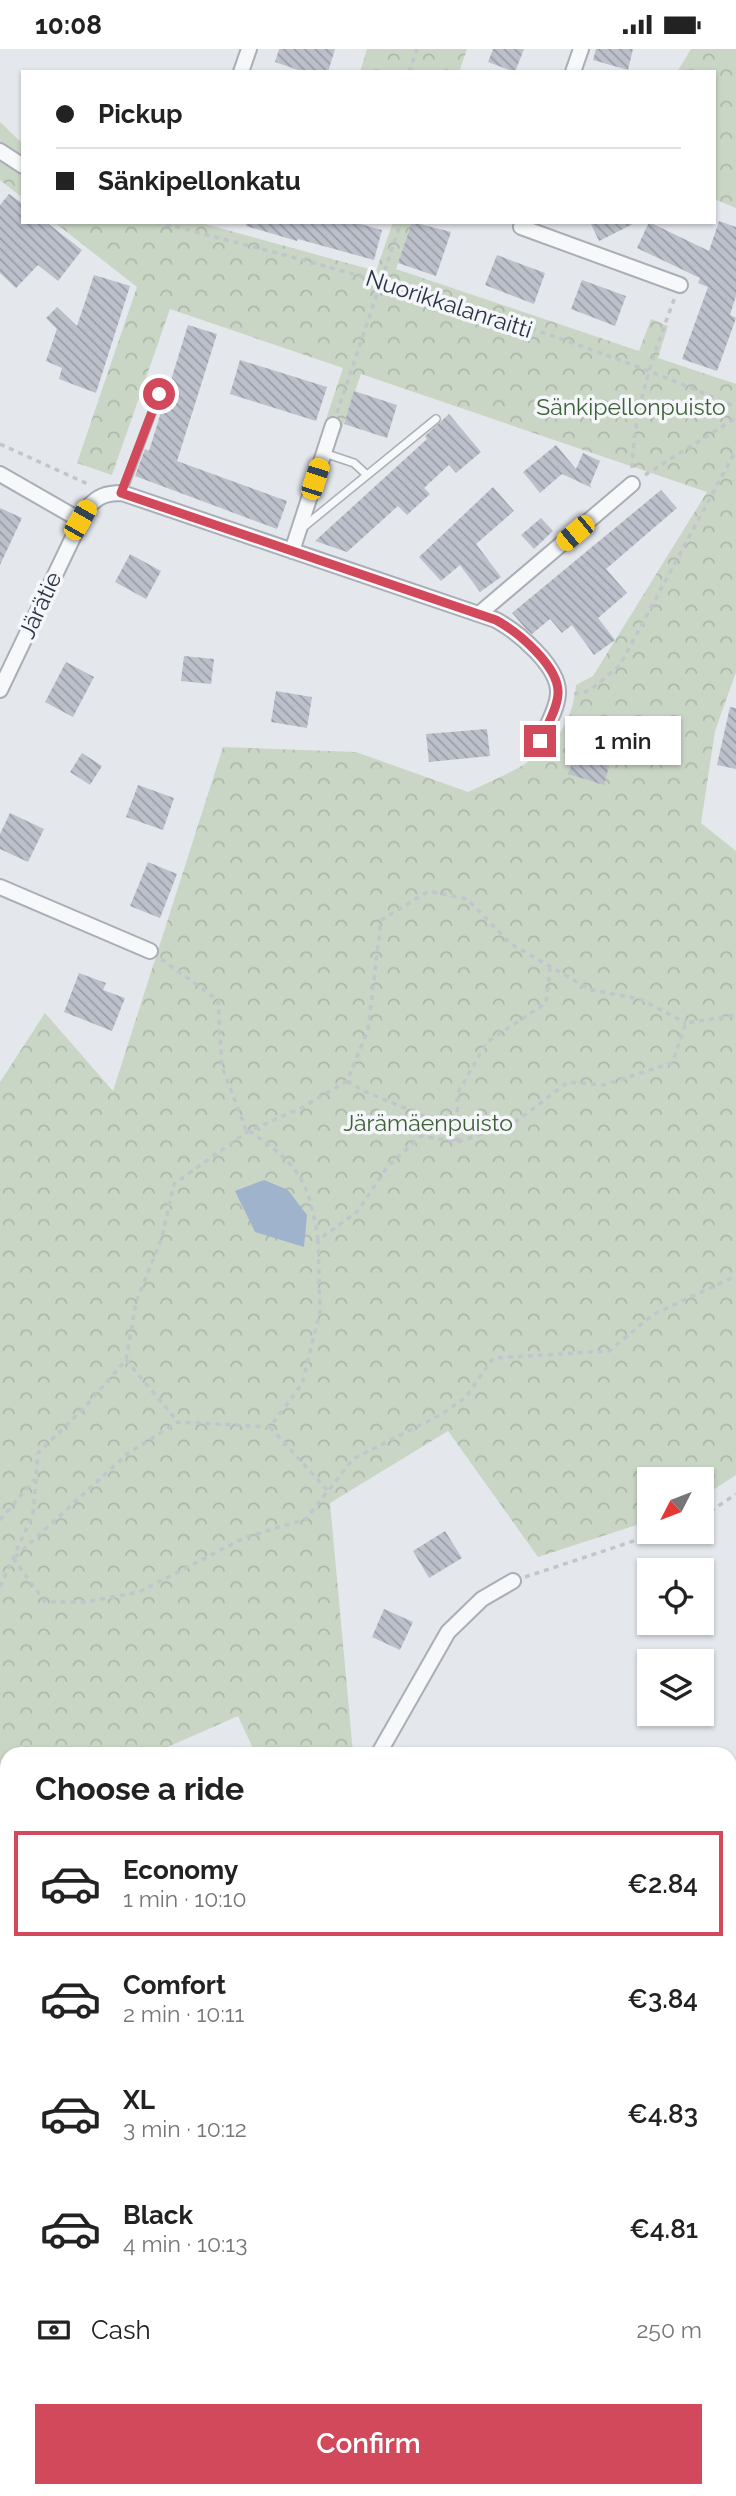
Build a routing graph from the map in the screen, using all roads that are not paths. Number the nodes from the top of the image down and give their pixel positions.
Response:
1 (249, 49) edge
2 (580, 49) edge
3 (242, 70) edge
4 (574, 70) edge
5 (0, 151) edge
6 (21, 165) edge
7 (518, 224) edge
8 (680, 285) road end
9 (159, 394) dead end
10 (436, 419) dead end
11 (333, 425) road end
12 (324, 453) junction
13 (0, 474) edge
14 (367, 475) junction
15 (632, 484) road end
16 (115, 493) junction
17 (80, 520) junction
18 (298, 531) junction
19 (292, 551) junction
20 (479, 614) junction
21 (0, 690) edge
22 (540, 741) dead end
23 (0, 887) edge
24 (150, 951) road end
25 (513, 1581) road end
26 (382, 1747) edge

1 - 3 street
2 - 4 street
5 - 6 street
7 - 8 street
9 - 16 lane
10 - 14 lane
11 - 12 street
12 - 14 lane
12 - 18 street
13 - 17 street
14 - 18 lane
15 - 20 street
16 - 17 street, Järätie
16 - 19 street
17 - 21 street, Järätie
18 - 19 street
19 - 20 street
20 - 22 street
23 - 24 street
25 - 26 street

